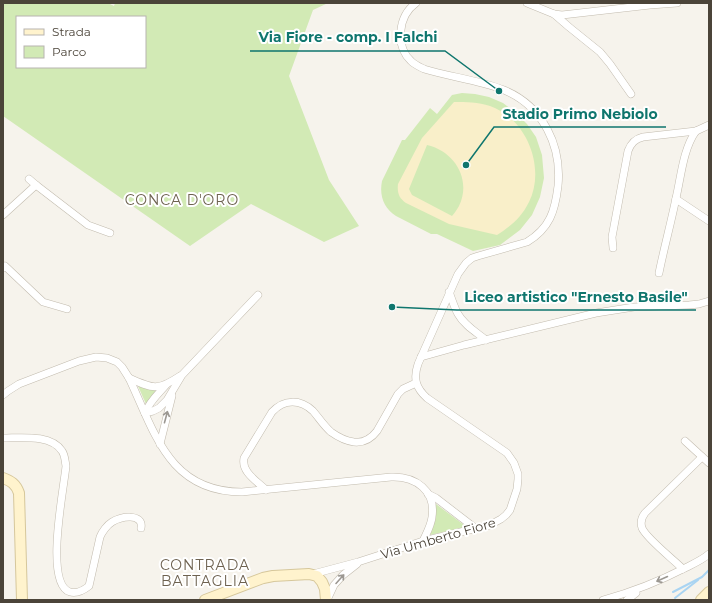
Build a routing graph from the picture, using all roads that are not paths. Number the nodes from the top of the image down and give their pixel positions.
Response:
1 (416, 3) edge
2 (527, 3) edge
3 (677, 3) edge
4 (554, 14) junction
5 (631, 94) dead end
6 (709, 125) edge
7 (696, 130) junction
8 (29, 179) dead end
9 (36, 185) junction
10 (676, 199) junction
11 (3, 215) edge
12 (709, 221) edge
13 (110, 233) dead end
14 (613, 248) dead end
15 (4, 266) edge
16 (658, 273) dead end
17 (450, 292) junction
18 (258, 295) dead end
19 (709, 301) edge
20 (67, 308) dead end
21 (486, 340) junction
22 (421, 357) junction
23 (182, 375) junction
24 (129, 378) junction
25 (416, 383) junction
26 (166, 385) junction
27 (174, 390) junction
28 (3, 395) edge
29 (145, 413) junction
30 (3, 438) edge
31 (685, 441) dead end
32 (160, 444) junction
33 (702, 457) junction
34 (709, 464) edge
35 (3, 478) edge
36 (266, 490) junction
37 (428, 494) junction
38 (141, 528) dead end
39 (475, 528) junction
40 (423, 541) junction
41 (709, 554) edge
42 (358, 562) junction
43 (683, 569) junction
44 (313, 574) junction
45 (642, 588) junction
46 (709, 592) edge
47 (22, 600) edge
48 (206, 600) edge
49 (326, 600) edge
50 (603, 600) edge
51 (627, 600) edge
52 (701, 600) edge

1 - 17 street
2 - 4 street
3 - 4 street
4 - 5 street
6 - 7 street
7 - 10 street
7 - 14 street
8 - 9 street
9 - 11 street
9 - 13 street
10 - 12 street
10 - 16 street
15 - 20 street
17 - 21 street
17 - 22 street
18 - 23 street
19 - 21 street
21 - 22 street
22 - 25 street
23 - 26 street
23 - 27 street
24 - 26 street
24 - 28 street
24 - 29 street
25 - 36 street
25 - 39 street, Via Umberto Fiore
26 - 29 street
27 - 29 street
32 -> 27 street
29 - 32 street
30 - 38 street
31 - 33 street
32 - 36 street
33 - 34 street
33 - 43 street
35 - 47 street
36 - 37 street
37 - 39 street
37 - 40 street
39 - 40 street, Via Umberto Fiore
40 - 42 street, Via Umberto Fiore
41 - 43 street
42 - 44 street, Via Umberto Fiore
49 -> 42 street, Via Umberto Fiore
43 -> 45 street
44 - 48 street
44 - 49 street
45 - 50 street
45 - 51 street
46 - 52 street

